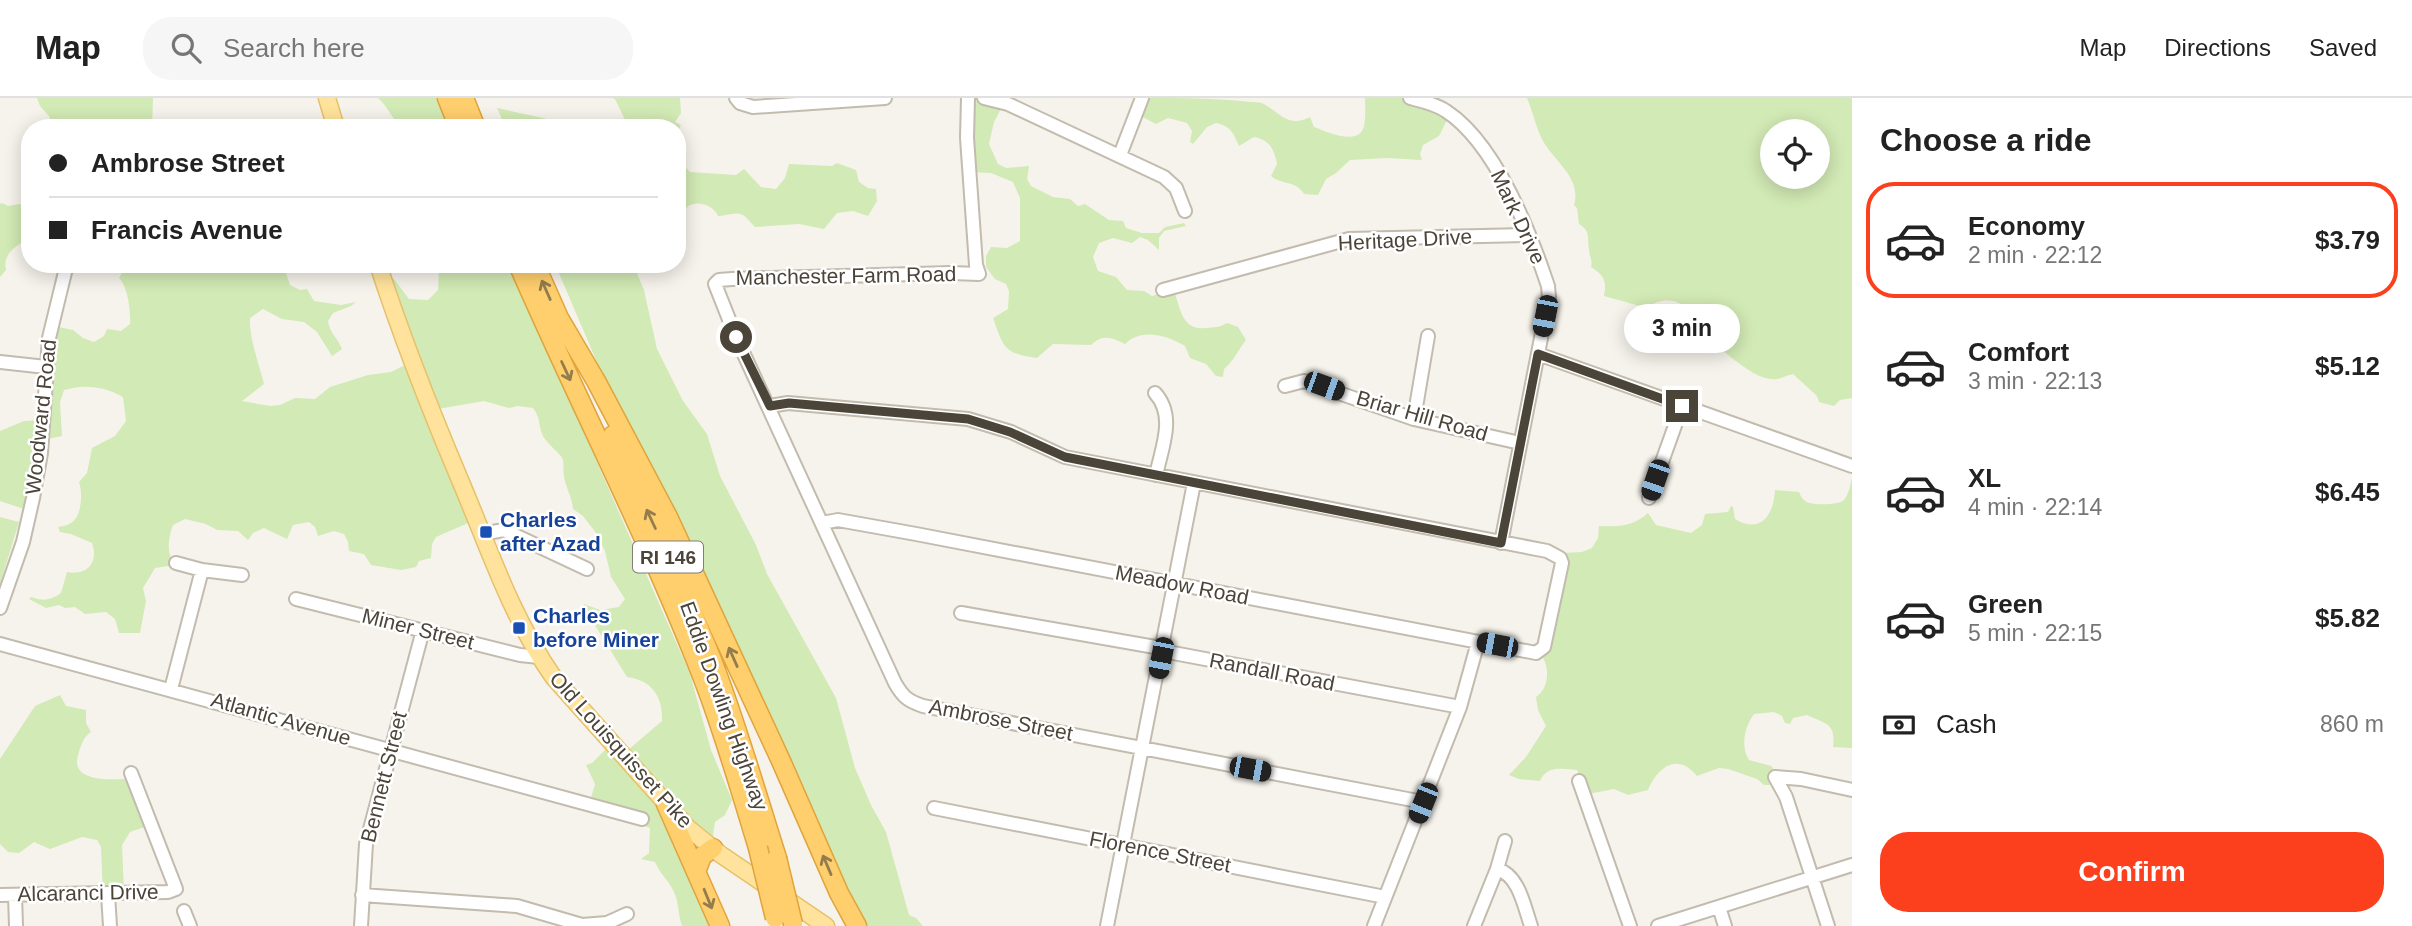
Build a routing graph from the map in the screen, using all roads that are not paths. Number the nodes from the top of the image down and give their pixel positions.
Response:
1 (327, 98) edge
2 (447, 98) edge
3 (464, 98) edge
4 (885, 98) edge
5 (968, 98) edge
6 (985, 98) edge
7 (1142, 98) edge
8 (1410, 98) edge
9 (738, 100) edge
10 (333, 119) edge
11 (455, 119) edge
12 (473, 119) edge
13 (1120, 155) junction
14 (1185, 211) dead end
15 (1527, 236) junction
16 (65, 273) edge
17 (381, 273) edge
18 (522, 273) edge
19 (539, 273) edge
20 (715, 284) joint
21 (1163, 290) dead end
22 (559, 318) junction
23 (1428, 336) dead end
24 (1538, 354) junction
25 (0, 362) edge
26 (46, 367) junction
27 (1285, 386) dead end
28 (1155, 393) dead end
29 (770, 406) junction
30 (1682, 406) junction
31 (1414, 419) junction
32 (1520, 443) junction
33 (1852, 467) edge
34 (1157, 475) junction
35 (1194, 483) junction
36 (1649, 498) dead end
37 (822, 523) junction
38 (481, 534) junction
39 (1501, 543) junction
40 (176, 563) dead end
41 (587, 569) dead end
42 (202, 570) junction
43 (242, 575) dead end
44 (1174, 584) junction
45 (296, 599) dead end
46 (0, 608) edge
47 (961, 613) dead end
48 (423, 630) junction
49 (1478, 642) junction
50 (0, 644) edge
51 (1162, 650) junction
52 (540, 657) junction
53 (171, 689) junction
54 (1460, 707) junction
55 (390, 748) junction
56 (1143, 748) junction
57 (131, 774) dead end
58 (1579, 780) dead end
59 (1852, 790) edge
60 (1423, 803) junction
61 (666, 804) junction
62 (934, 808) dead end
63 (642, 819) dead end
64 (1505, 841) dead end
65 (1124, 844) junction
66 (713, 848) junction
67 (1852, 865) edge
68 (1497, 869) junction
69 (696, 872) junction
70 (1813, 878) junction
71 (108, 894) junction
72 (0, 895) edge
73 (15, 895) junction
74 (362, 895) junction
75 (1385, 897) junction
76 (1719, 907) junction
77 (184, 911) dead end
78 (627, 914) dead end
79 (851, 922) edge
80 (784, 923) edge
81 (16, 926) edge
82 (110, 926) edge
83 (190, 926) edge
84 (361, 926) edge
85 (720, 926) edge
86 (826, 926) edge
87 (1107, 926) edge
88 (1374, 926) edge
89 (1474, 926) edge
90 (1531, 926) edge
91 (1630, 926) edge
92 (1658, 926) edge
93 (1725, 926) edge
94 (1828, 926) edge

1 - 10 main road
2 - 11 highway
3 - 12 highway
4 - 9 street
5 - 20 street, Manchester Farm Road
6 - 13 street
7 - 13 street
8 - 15 street, Mark Drive
13 - 14 street
15 - 21 street, Heritage Drive
15 - 24 street, Mark Drive
16 - 26 street, Woodward Road
17 - 38 main road, Old Louisquisset Pike
18 -> 80 highway, Eddie Dowling Highway / RI 146, bridge
22 -> 19 highway, Eddie Dowling Highway / RI 146
20 - 29 street, Ambrose Street
79 -> 22 highway
80 -> 22 highway, Eddie Dowling Highway / RI 146, bridge
23 - 31 street
24 - 30 street
24 - 32 street, Mark Drive
25 - 26 street
26 - 46 street, Woodward Road
27 - 31 street, Briar Hill Road
28 - 34 street
29 - 34 street
29 - 37 street, Ambrose Street
30 - 33 street
30 - 36 street
31 - 32 street, Briar Hill Road
32 - 39 street, Mark Drive
34 - 35 street
35 - 39 street
35 - 44 street
37 - 44 street, Meadow Road
37 - 56 street, Ambrose Street
38 - 41 street
38 - 52 main road, Old Louisquisset Pike
39 - 49 street, Meadow Road
40 - 42 street
42 - 43 street
42 - 53 street
44 - 49 street, Meadow Road
44 - 51 street
45 - 48 street, Miner Street
47 - 51 street, Randall Road
48 - 52 street, Miner Street
48 - 55 street, Bennett Street
49 - 54 street
50 - 53 street, Atlantic Avenue
51 - 54 street, Randall Road
51 - 56 street
52 - 61 main road, Old Louisquisset Pike
53 - 55 street, Atlantic Avenue
54 - 60 street
55 - 63 street, Atlantic Avenue
55 - 74 street, Bennett Street
56 - 60 street, Ambrose Street
56 - 65 street
57 - 71 street, Alcaranci Drive
58 - 91 street
59 - 70 street
60 - 75 street
61 - 66 main road, Old Louisquisset Pike
61 - 69 highway
62 - 65 street, Florence Street
64 - 68 street
65 - 75 street, Florence Street
65 - 87 street
66 - 69 highway
66 - 86 main road, Old Louisquisset Pike
67 - 70 street
68 - 89 street
68 - 90 street
69 -> 85 highway
70 - 76 street
70 - 94 street
71 - 73 street, Alcaranci Drive
71 - 82 street
72 - 73 street, Alcaranci Drive
73 - 81 street
74 - 78 street
74 - 84 street, Bennett Street
75 - 88 street
76 - 92 street
76 - 93 street
77 - 83 street

